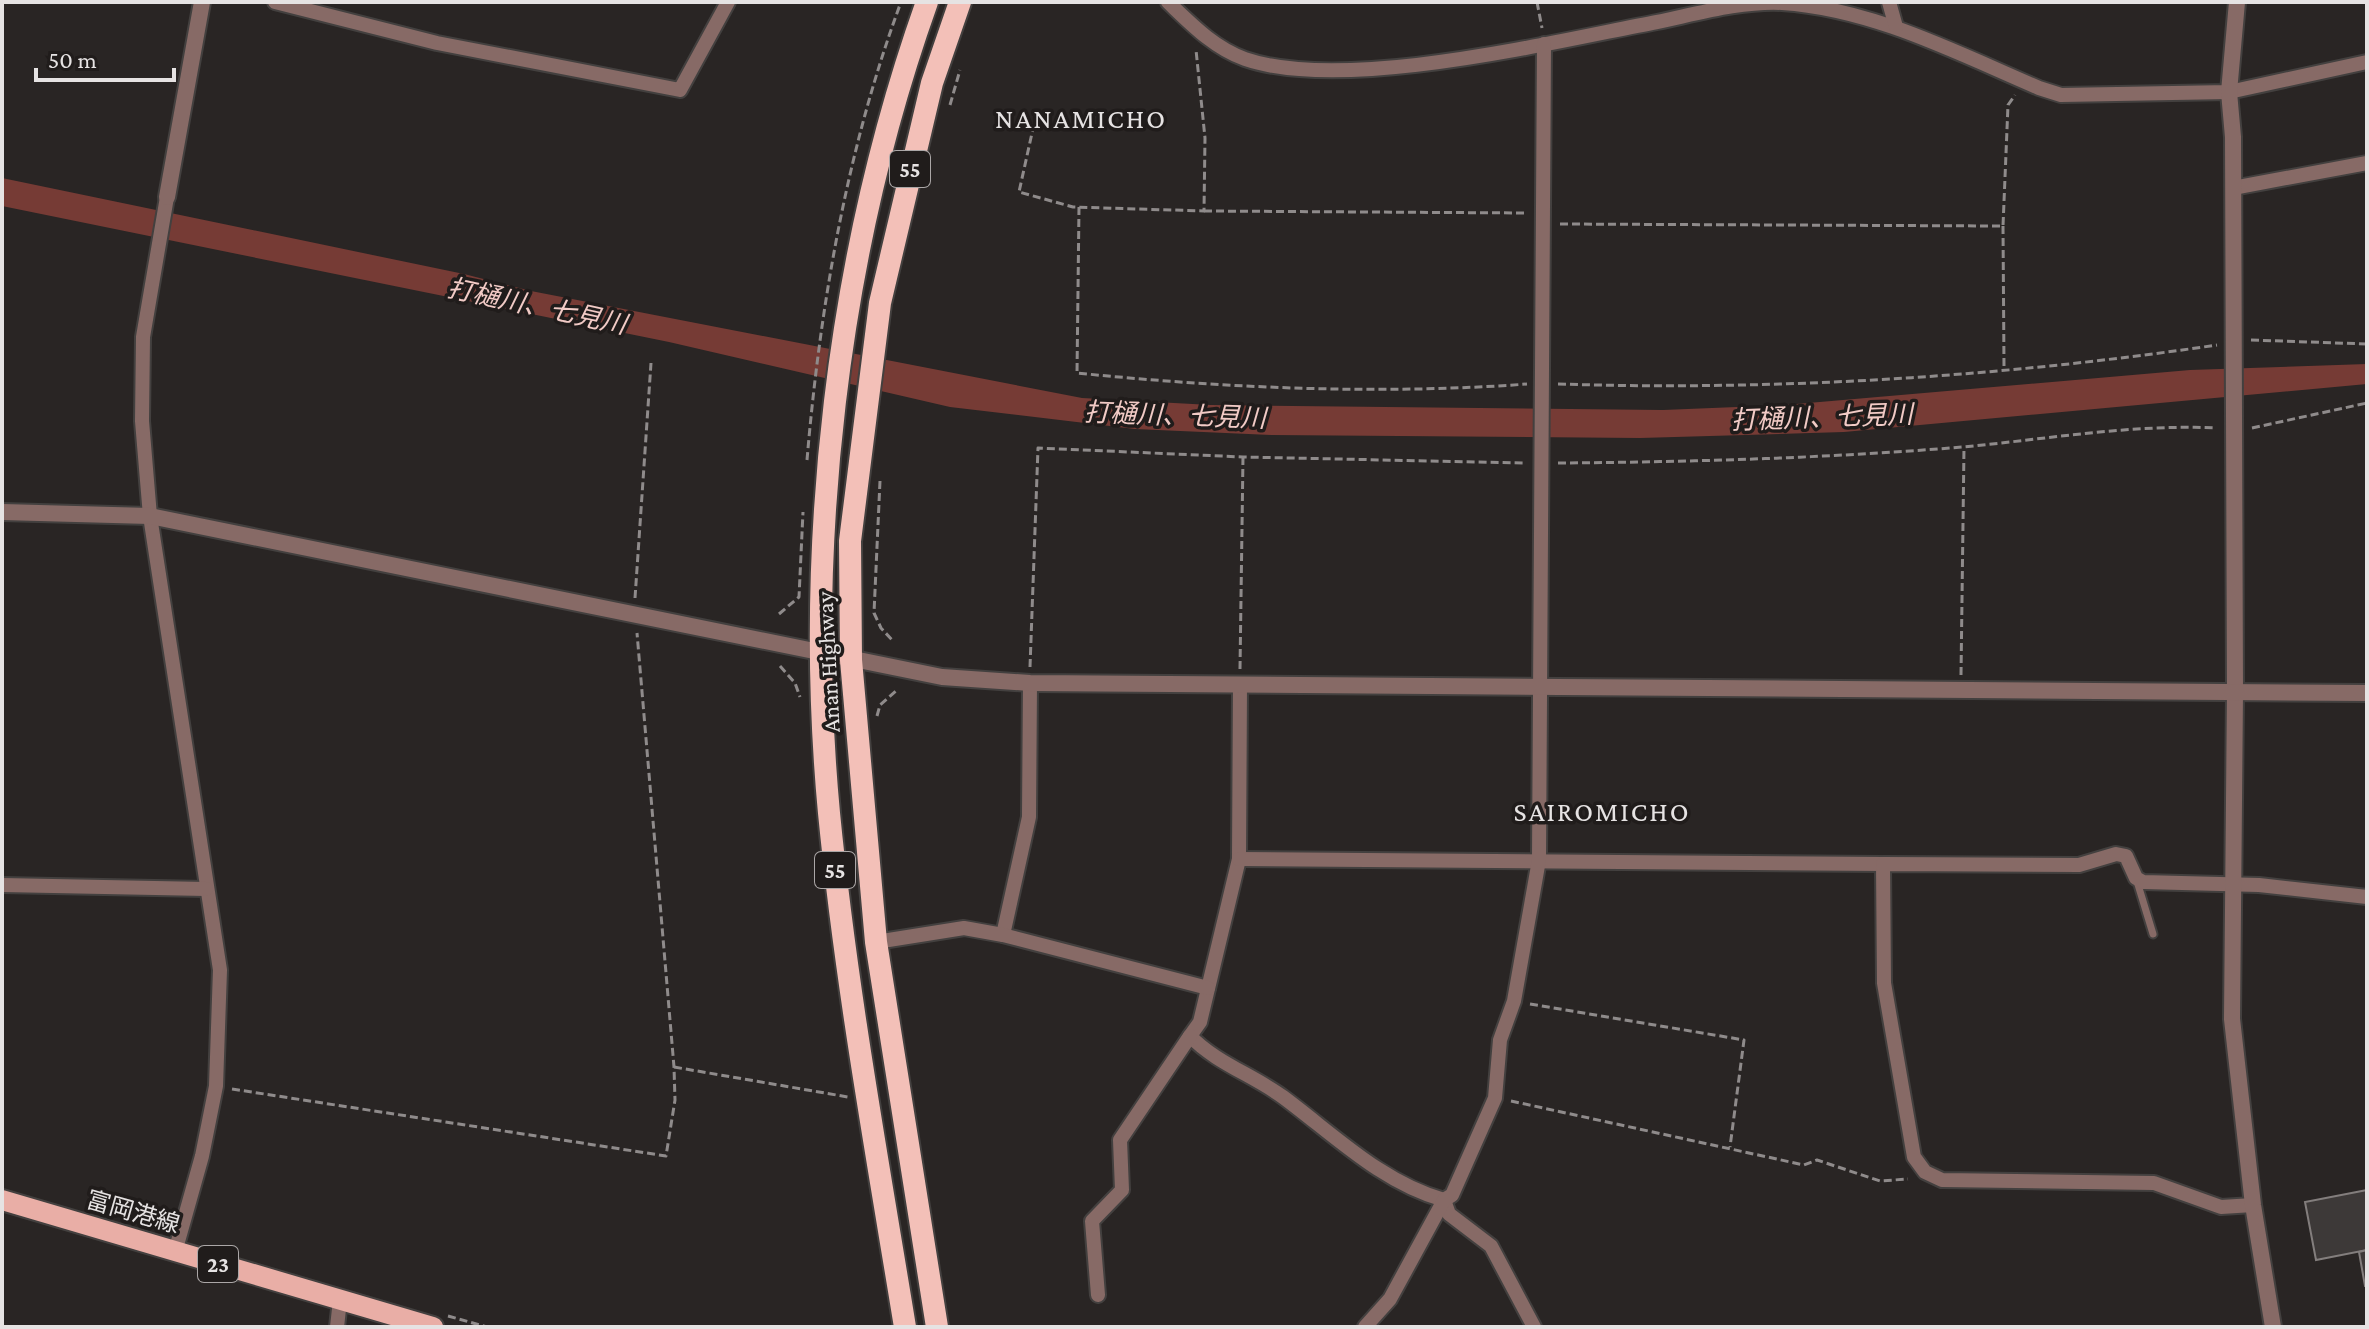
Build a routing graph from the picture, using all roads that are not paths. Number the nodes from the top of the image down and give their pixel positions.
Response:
1 (202, 2) edge
2 (275, 2) edge
3 (728, 2) edge
4 (927, 2) edge
5 (960, 2) edge
6 (1168, 2) edge
7 (1889, 2) edge
8 (2237, 2) edge
9 (1896, 27) junction
10 (1544, 44) junction
11 (2367, 62) edge
12 (2229, 92) junction
13 (2367, 163) edge
14 (2233, 188) junction
15 (167, 197) joint
16 (2, 512) edge
17 (150, 516) junction
18 (821, 651) junction
19 (851, 660) junction
20 (1030, 683) junction
21 (1240, 685) junction
22 (1541, 688) junction
23 (2235, 692) junction
24 (2367, 693) edge
25 (1239, 859) junction
26 (1539, 860) junction
27 (1883, 864) junction
28 (2136, 878) junction
29 (2231, 884) junction
30 (2, 885) edge
31 (206, 889) junction
32 (2367, 897) edge
33 (2153, 934) dead end
34 (1003, 935) junction
35 (876, 942) junction
36 (1208, 988) junction
37 (1190, 1036) junction
38 (2, 1200) edge
39 (1444, 1200) junction
40 (2253, 1205) junction
41 (175, 1252) junction
42 (1098, 1295) dead end
43 (340, 1300) junction
44 (337, 1327) edge
45 (433, 1327) edge
46 (905, 1327) edge
47 (937, 1327) edge
48 (1365, 1327) edge
49 (1534, 1327) edge
50 (2273, 1327) edge

1 - 15 street
2 - 3 street
4 - 18 highway, Anan Highway / 55
5 - 19 highway, Anan Highway / 55
6 - 10 street
7 - 9 street
8 - 12 street
9 - 10 street
9 - 12 street
10 - 22 street
11 - 12 street
12 - 14 street
13 - 14 street
14 - 23 street
15 - 17 street
16 - 17 street
17 - 18 street
17 - 31 street
18 - 19 street
18 - 46 highway, Anan Highway / 55
19 - 20 street
19 - 35 highway, Anan Highway / 55
20 - 21 street
20 - 34 street
21 - 22 street
21 - 25 street
22 - 23 street
22 - 26 street
23 - 24 street
23 - 29 street
25 - 26 street
25 - 36 street
26 - 27 street
26 - 39 street
27 - 28 street
27 - 40 street
28 - 29 street
28 - 33 lane
29 - 32 street
29 - 40 street
30 - 31 street
31 - 41 street
34 - 35 street
34 - 36 street
35 - 47 highway, Anan Highway / 55
36 - 37 street
37 - 39 street
37 - 42 street
38 - 41 main road, 富岡港線 / 23
39 - 48 street
39 - 49 street
40 - 50 street
41 - 43 main road, 富岡港線 / 23
43 - 44 street
43 - 45 main road, 富岡港線 / 23

